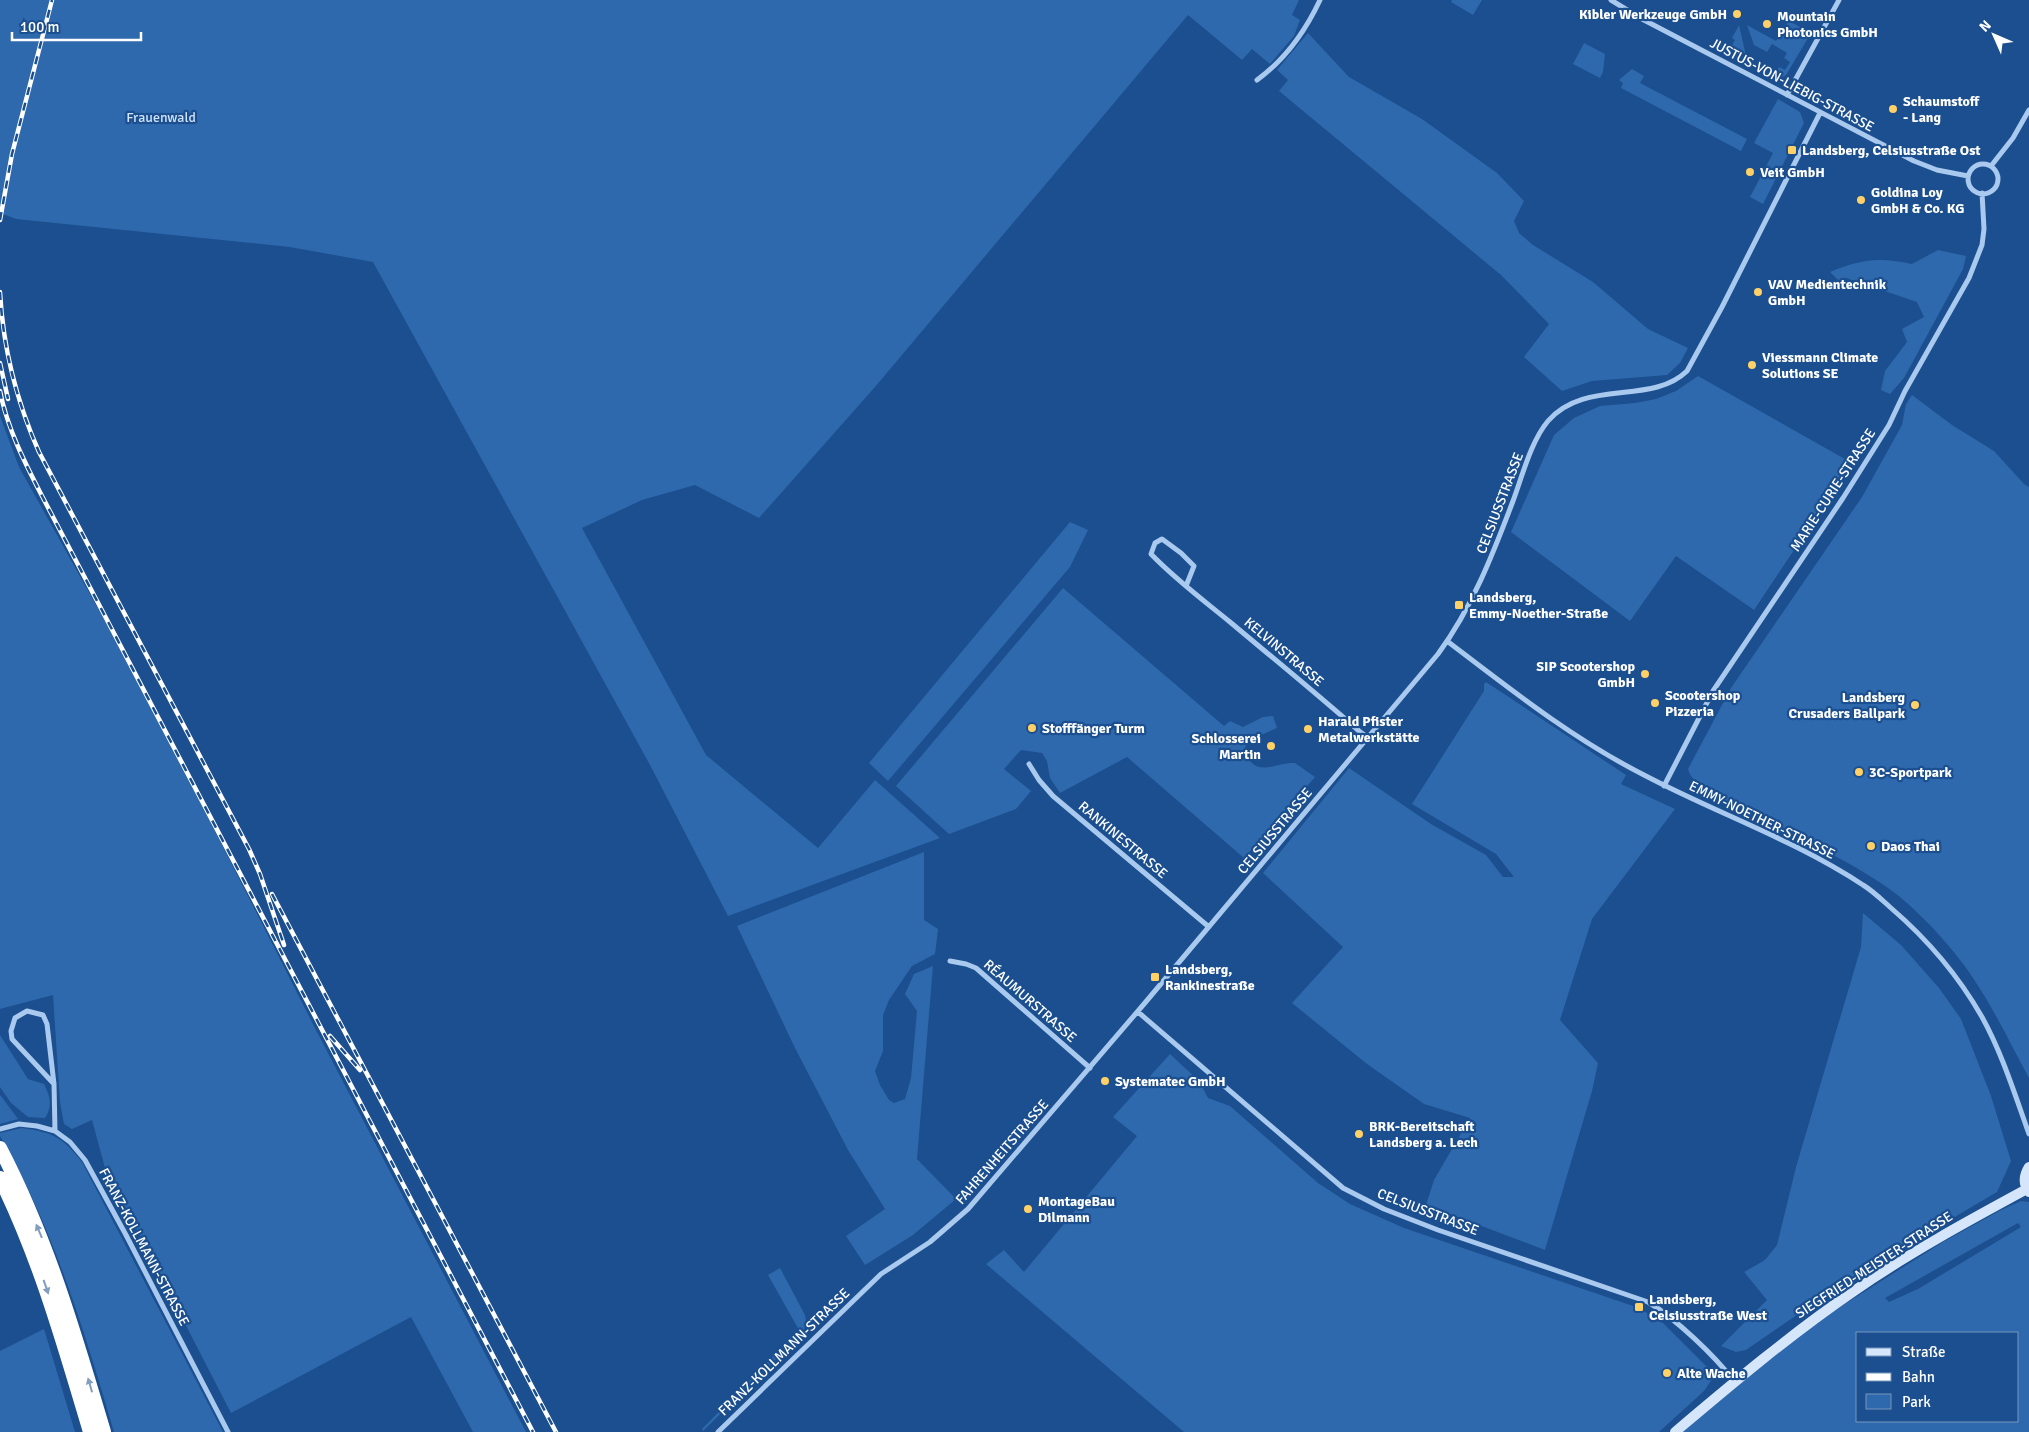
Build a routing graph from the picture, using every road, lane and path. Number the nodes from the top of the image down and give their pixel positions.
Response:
1 (1320, 0) edge
2 (1611, 0) edge
3 (1839, 0) edge
4 (1257, 80) dead end
5 (1787, 95) junction
6 (2029, 110) edge
7 (1820, 113) junction
8 (1991, 166) junction
9 (1968, 176) junction
10 (1982, 193) junction
11 (1186, 586) junction
12 (1447, 641) junction
13 (1367, 737) junction
14 (1029, 764) dead end
15 (1664, 786) junction
16 (1209, 927) junction
17 (950, 961) dead end
18 (1138, 1012) junction
19 (1090, 1068) junction
20 (54, 1084) junction
21 (0, 1129) edge
22 (55, 1131) junction
23 (2029, 1134) edge
24 (0, 1148) edge
25 (2029, 1167) edge
26 (0, 1178) edge
27 (2028, 1190) edge
28 (866, 1288) joint
29 (1734, 1381) junction
30 (90, 1432) edge
31 (104, 1432) edge
32 (228, 1432) edge
33 (718, 1432) edge
34 (1675, 1432) edge

1 - 4 street
2 - 5 street, JUSTUS-VON-LIEBIG-STRASSE
3 - 5 street
5 - 7 street, JUSTUS-VON-LIEBIG-STRASSE
6 - 8 street
7 - 9 street, JUSTUS-VON-LIEBIG-STRASSE
7 - 12 street, CELSIUSSTRASSE
8 - 9 street
8 - 10 street
9 - 10 street
10 - 15 street, MARIE-CURIE-STRASSE
11 - 11 street, KELVINSTRASSE
11 - 13 street, KELVINSTRASSE
12 - 13 street, CELSIUSSTRASSE
12 - 15 street, EMMY-NOETHER-STRASSE
13 - 16 street, CELSIUSSTRASSE
14 - 16 street, RANKINESTRASSE
15 - 23 street, EMMY-NOETHER-STRASSE
16 - 18 street, CELSIUSSTRASSE
17 - 19 street, RÉAUMURSTRASSE
18 - 19 street, FAHRENHEITSTRASSE
18 - 29 street, CELSIUSSTRASSE
19 - 28 street, FAHRENHEITSTRASSE
20 - 20 street
20 - 22 street
21 - 22 street, FRANZ-KOLLMANN-STRASSE
22 - 32 street, FRANZ-KOLLMANN-STRASSE
31 -> 24 highway
25 - 27 street
26 -> 30 highway
27 - 29 street, SIEGFRIED-MEISTER-STRASSE
28 - 33 street, FRANZ-KOLLMANN-STRASSE
29 - 34 street, SIEGFRIED-MEISTER-STRASSE

